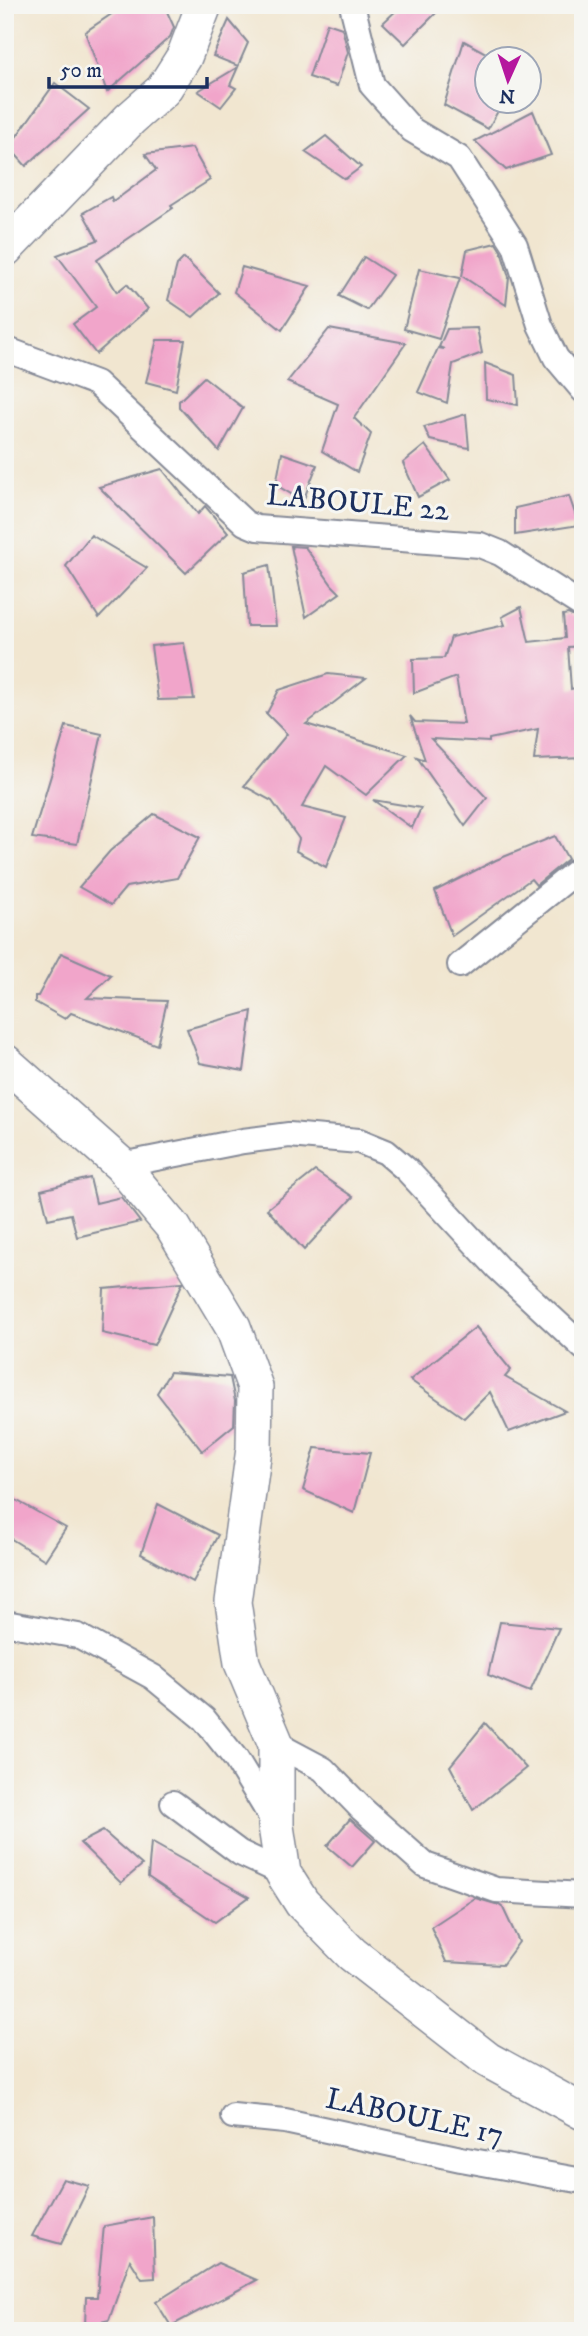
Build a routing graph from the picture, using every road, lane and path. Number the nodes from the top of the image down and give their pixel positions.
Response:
1 (204, 5) edge
2 (352, 5) edge
3 (5, 248) edge
4 (5, 348) edge
5 (583, 390) edge
6 (583, 606) edge
7 (583, 866) edge
8 (460, 965) dead end
9 (5, 1062) edge
10 (121, 1165) junction
11 (583, 1347) edge
12 (5, 1623) edge
13 (276, 1744) junction
14 (173, 1803) dead end
15 (276, 1826) junction
16 (284, 1873) junction
17 (583, 1895) edge
18 (583, 2112) edge
19 (233, 2116) dead end
20 (583, 2181) edge

1 - 3 main road
2 - 5 street
4 - 6 street, LABOULE 22
7 - 8 street
9 - 10 main road
10 - 11 street
10 - 13 main road
12 - 15 street
13 - 15 main road
13 - 17 street
14 - 16 street
15 - 16 main road
16 - 18 main road
19 - 20 street, LABOULE 17

